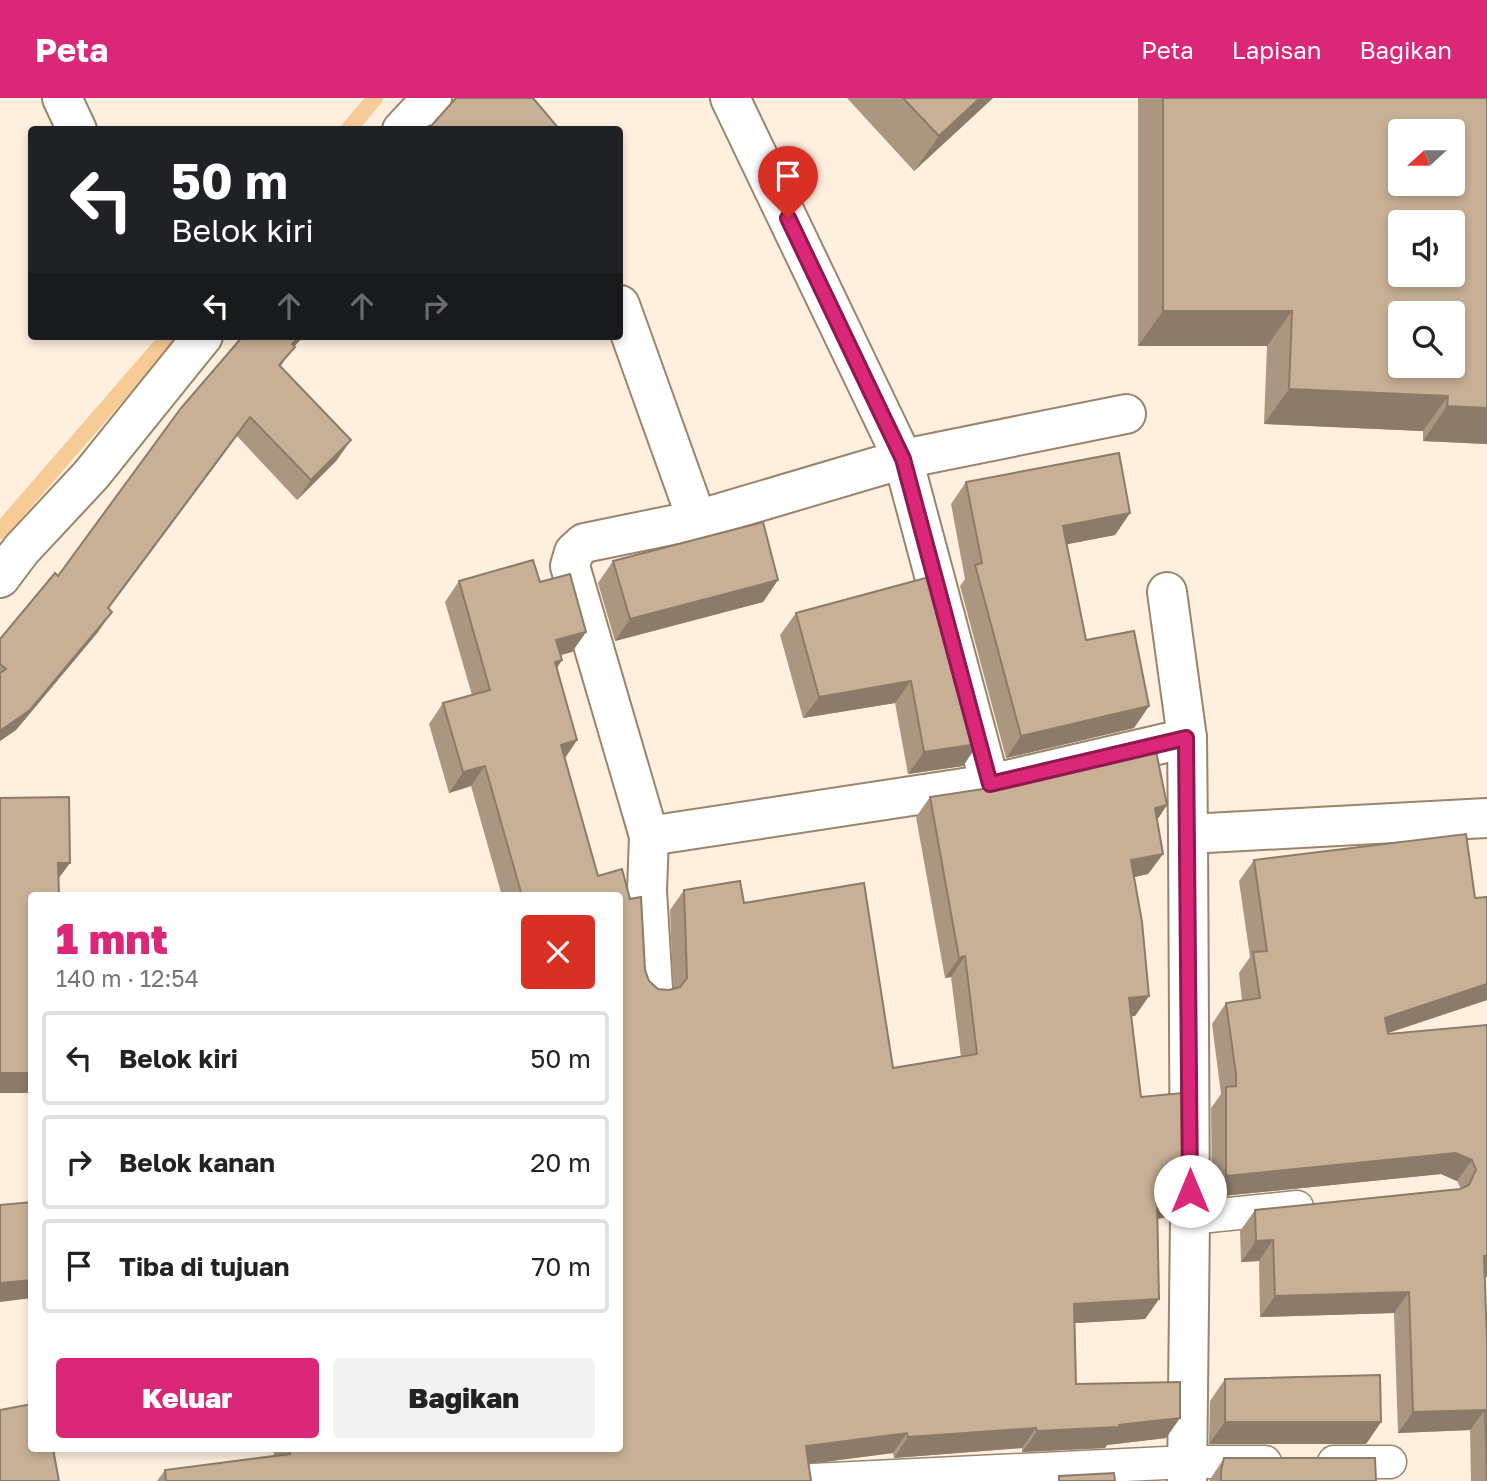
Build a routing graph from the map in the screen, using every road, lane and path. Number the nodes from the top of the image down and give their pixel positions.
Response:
1 (62, 98) edge
2 (432, 98) edge
3 (730, 98) edge
4 (75, 126) edge
5 (406, 126) edge
6 (623, 313) edge
7 (200, 340) edge
8 (1126, 414) dead end
9 (903, 459) junction
10 (697, 520) junction
11 (0, 578) edge
12 (1167, 592) dead end
13 (1186, 738) junction
14 (990, 784) junction
15 (1487, 818) edge
16 (1188, 834) junction
17 (649, 835) junction
18 (653, 989) edge
19 (1323, 1205) edge
20 (1190, 1219) junction
21 (1390, 1462) dead end
22 (1187, 1471) edge
23 (811, 1480) edge

1 - 4 street
2 - 5 street
3 - 9 street
6 - 10 street
7 - 11 street
8 - 9 street
9 - 10 street
9 - 14 street
10 - 17 street
12 - 13 street
13 - 14 street
13 - 16 street
14 - 17 street
15 - 16 street
16 - 20 street
17 - 18 street
19 - 20 lane
20 - 22 street
21 - 22 lane
22 - 23 lane

